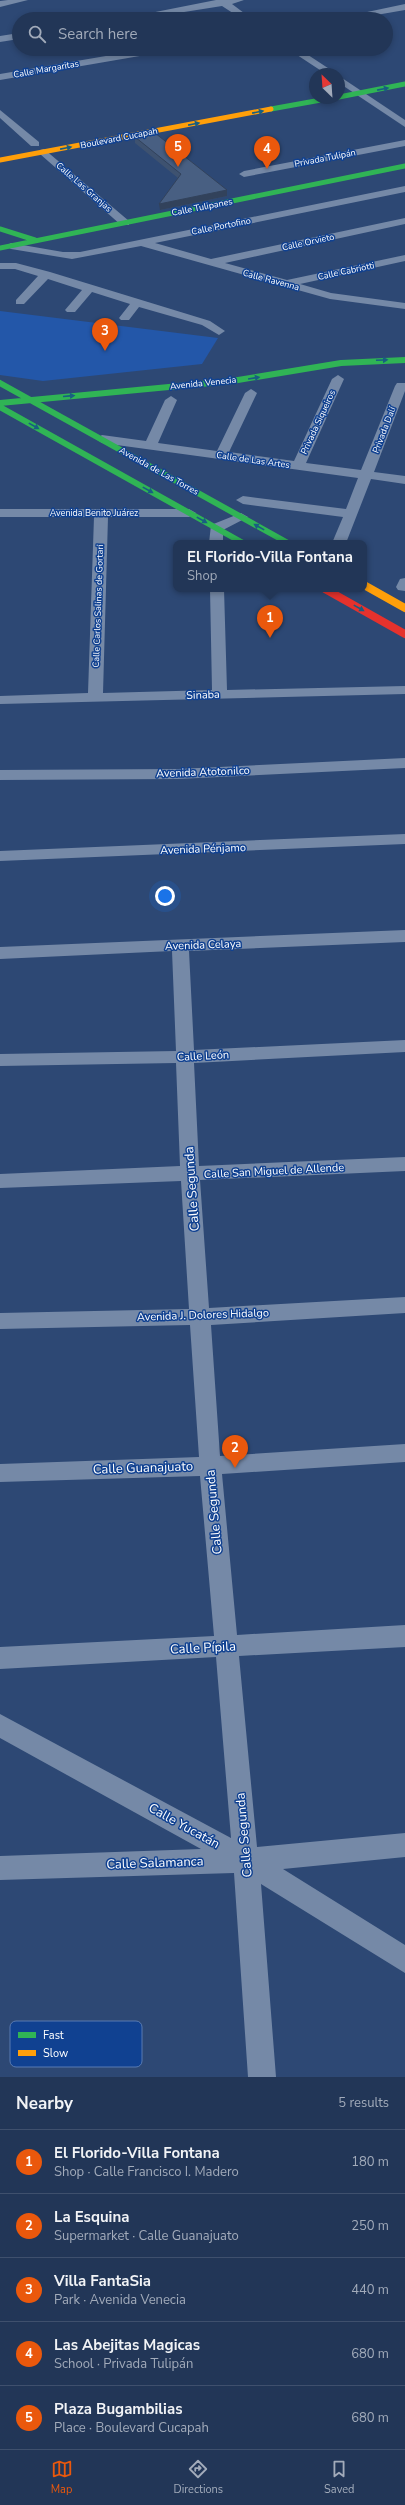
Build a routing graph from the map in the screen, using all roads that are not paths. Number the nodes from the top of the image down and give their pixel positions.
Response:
1 (24, 0) edge
2 (240, 0) edge
3 (222, 1) edge
4 (0, 4) edge
5 (405, 7) edge
6 (162, 12) edge
7 (238, 12) edge
8 (377, 12) edge
9 (12, 37) edge
10 (0, 39) edge
11 (122, 56) edge
12 (304, 56) edge
13 (323, 68) edge
14 (405, 76) edge
15 (0, 77) edge
16 (345, 83) edge
17 (405, 84) edge
18 (350, 86) junction
19 (345, 87) edge
20 (360, 93) junction
21 (309, 94) edge
22 (345, 96) edge
23 (309, 102) edge
24 (0, 113) edge
25 (405, 124) edge
26 (405, 143) edge
27 (35, 144) junction
28 (0, 150) edge
29 (44, 152) junction
30 (0, 160) edge
31 (405, 166) edge
32 (244, 174) dead end
33 (405, 189) edge
34 (405, 221) edge
35 (125, 222) junction
36 (0, 229) edge
37 (139, 242) junction
38 (0, 243) edge
39 (37, 244) junction
40 (11, 246) junction
41 (0, 248) edge
42 (405, 258) edge
43 (210, 263) junction
44 (0, 266) edge
45 (46, 274) junction
46 (286, 284) junction
47 (89, 289) junction
48 (405, 295) edge
49 (20, 302) dead end
50 (377, 302) junction
51 (136, 303) junction
52 (405, 306) edge
53 (71, 310) dead end
54 (125, 318) dead end
55 (219, 331) dead end
56 (374, 352) dead end
57 (303, 359) dead end
58 (405, 360) edge
59 (338, 379) dead end
60 (0, 383) edge
61 (402, 386) dead end
62 (28, 388) dead end
63 (12, 390) junction
64 (0, 391) edge
65 (251, 393) dead end
66 (30, 400) junction
67 (171, 400) dead end
68 (0, 403) edge
69 (0, 407) edge
70 (102, 440) junction
71 (150, 446) junction
72 (221, 455) junction
73 (298, 466) junction
74 (367, 475) junction
75 (405, 480) edge
76 (243, 500) dead end
77 (189, 512) junction
78 (0, 513) edge
79 (101, 514) junction
80 (351, 514) junction
81 (241, 517) junction
82 (216, 528) junction
83 (216, 540) edge
84 (238, 540) edge
85 (283, 540) edge
86 (340, 540) edge
87 (367, 587) edge
88 (217, 592) edge
89 (330, 592) edge
90 (405, 608) edge
91 (405, 634) edge
92 (405, 690) edge
93 (220, 694) junction
94 (95, 698) junction
95 (0, 700) edge
96 (405, 764) edge
97 (0, 775) edge
98 (405, 840) edge
99 (0, 856) edge
100 (405, 936) edge
101 (180, 946) junction
102 (0, 953) edge
103 (405, 1046) edge
104 (184, 1057) junction
105 (0, 1060) edge
106 (405, 1164) edge
107 (190, 1175) junction
108 (0, 1181) edge
109 (405, 1305) edge
110 (201, 1317) junction
111 (0, 1321) edge
112 (405, 1453) edge
113 (210, 1466) junction
114 (0, 1473) edge
115 (405, 1636) edge
116 (225, 1646) junction
117 (0, 1658) edge
118 (0, 1725) edge
119 (405, 1845) edge
120 (246, 1860) junction
121 (0, 1868) edge
122 (405, 1960) edge
123 (262, 2077) edge

1 - 4 street
2 - 3 street
3 - 6 street
3 - 7 street
5 - 8 street
9 - 10 street
11 - 15 street, Calle Margaritas
12 - 13 street
14 - 18 main road
16 - 18 street
20 -> 17 main road
18 - 19 main road
18 - 20 street
20 - 22 main road
20 - 25 street
21 - 27 main road, Boulevard Cucapah
29 -> 23 main road, Boulevard Cucapah
24 - 27 street
26 - 32 street, Privada Tulipán
27 - 28 main road, Boulevard Cucapah
29 - 30 main road, Boulevard Cucapah
29 - 35 street, Calle Las Granjas
31 - 35 main road, Calle Tulipanes
33 - 37 street, Calle Portofino
34 - 43 street, Calle Orvieto
35 - 39 main road, Calle Tulipanes
36 - 39 main road
37 - 39 street, Calle Portofino
37 - 43 street, Calle Ravenna
38 - 40 main road
39 - 40 street, Calle Portofino
40 - 41 main road
42 - 46 street, Calle Cabriotti
43 - 46 street, Calle Ravenna
44 - 45 street
45 - 47 street
45 - 49 street
46 - 50 street, Calle Ravenna
47 - 51 street
47 - 53 street
48 - 50 street
50 - 52 street, Calle Ravenna
51 - 54 street
51 - 55 street
56 - 57 main road
66 -> 58 main road, Avenida Venecia
59 - 73 street, Privada Siqueiros
60 - 63 main road, Avenida de Las Torres
61 - 74 street, Privada Dalí
62 - 63 main road
63 - 64 main road
63 - 66 main road, Avenida de Las Torres
65 - 72 street
66 - 68 main road, Avenida Venecia
66 - 70 main road, Avenida de Las Torres
67 - 71 street
69 -> 77 main road, Avenida de Las Torres
70 - 71 street, Calle de Las Artes
70 - 81 main road, Avenida de Las Torres
71 - 72 street, Calle de Las Artes
72 - 73 street, Calle de Las Artes
73 - 74 street, Calle de Las Artes
74 - 75 street, Calle de Las Artes
74 - 80 street, Privada Dalí
76 - 80 street
77 - 79 street, Avenida Benito Juárez
77 -> 82 main road, Avenida de Las Torres
78 - 79 street, Avenida Benito Juárez
79 - 94 street, Calle Carlos Salinas de Gortari
80 - 86 street, Privada Dalí
81 - 82 street
85 -> 81 main road, Avenida de Las Torres
82 - 83 street
82 - 84 main road, Avenida de Las Torres
87 - 90 main road
88 - 93 street
89 -> 91 main road
92 - 93 street, Sinaba
93 - 94 street, Sinaba
94 - 95 street, Sinaba
96 - 97 street, Avenida Atotonilco
98 - 99 street, Avenida Pénjamo
100 - 101 street, Avenida Celaya
101 - 102 street, Avenida Celaya
101 - 104 street, Calle Segunda
103 - 104 street, Calle León
104 - 105 street, Calle León
104 - 107 street, Calle Segunda
106 - 107 street, Calle San Miguel de Allende
107 - 108 street, Calle San Miguel de Allende
107 - 110 street, Calle Segunda
109 - 110 street, Avenida J. Dolores Hidalgo
110 - 111 street, Avenida J. Dolores Hidalgo
110 - 113 street, Calle Segunda
112 - 113 street, Calle Guanajuato
113 - 114 street, Calle Guanajuato
113 - 116 street, Calle Segunda
115 - 116 street, Calle Pípila
116 - 117 street, Calle Pípila
116 - 120 street, Calle Segunda
118 - 120 street, Calle Yucatán
119 - 120 street, Calle Salamanca
120 - 121 street, Calle Salamanca
120 - 122 street, Calle Yucatán
120 - 123 street, Calle Segunda

